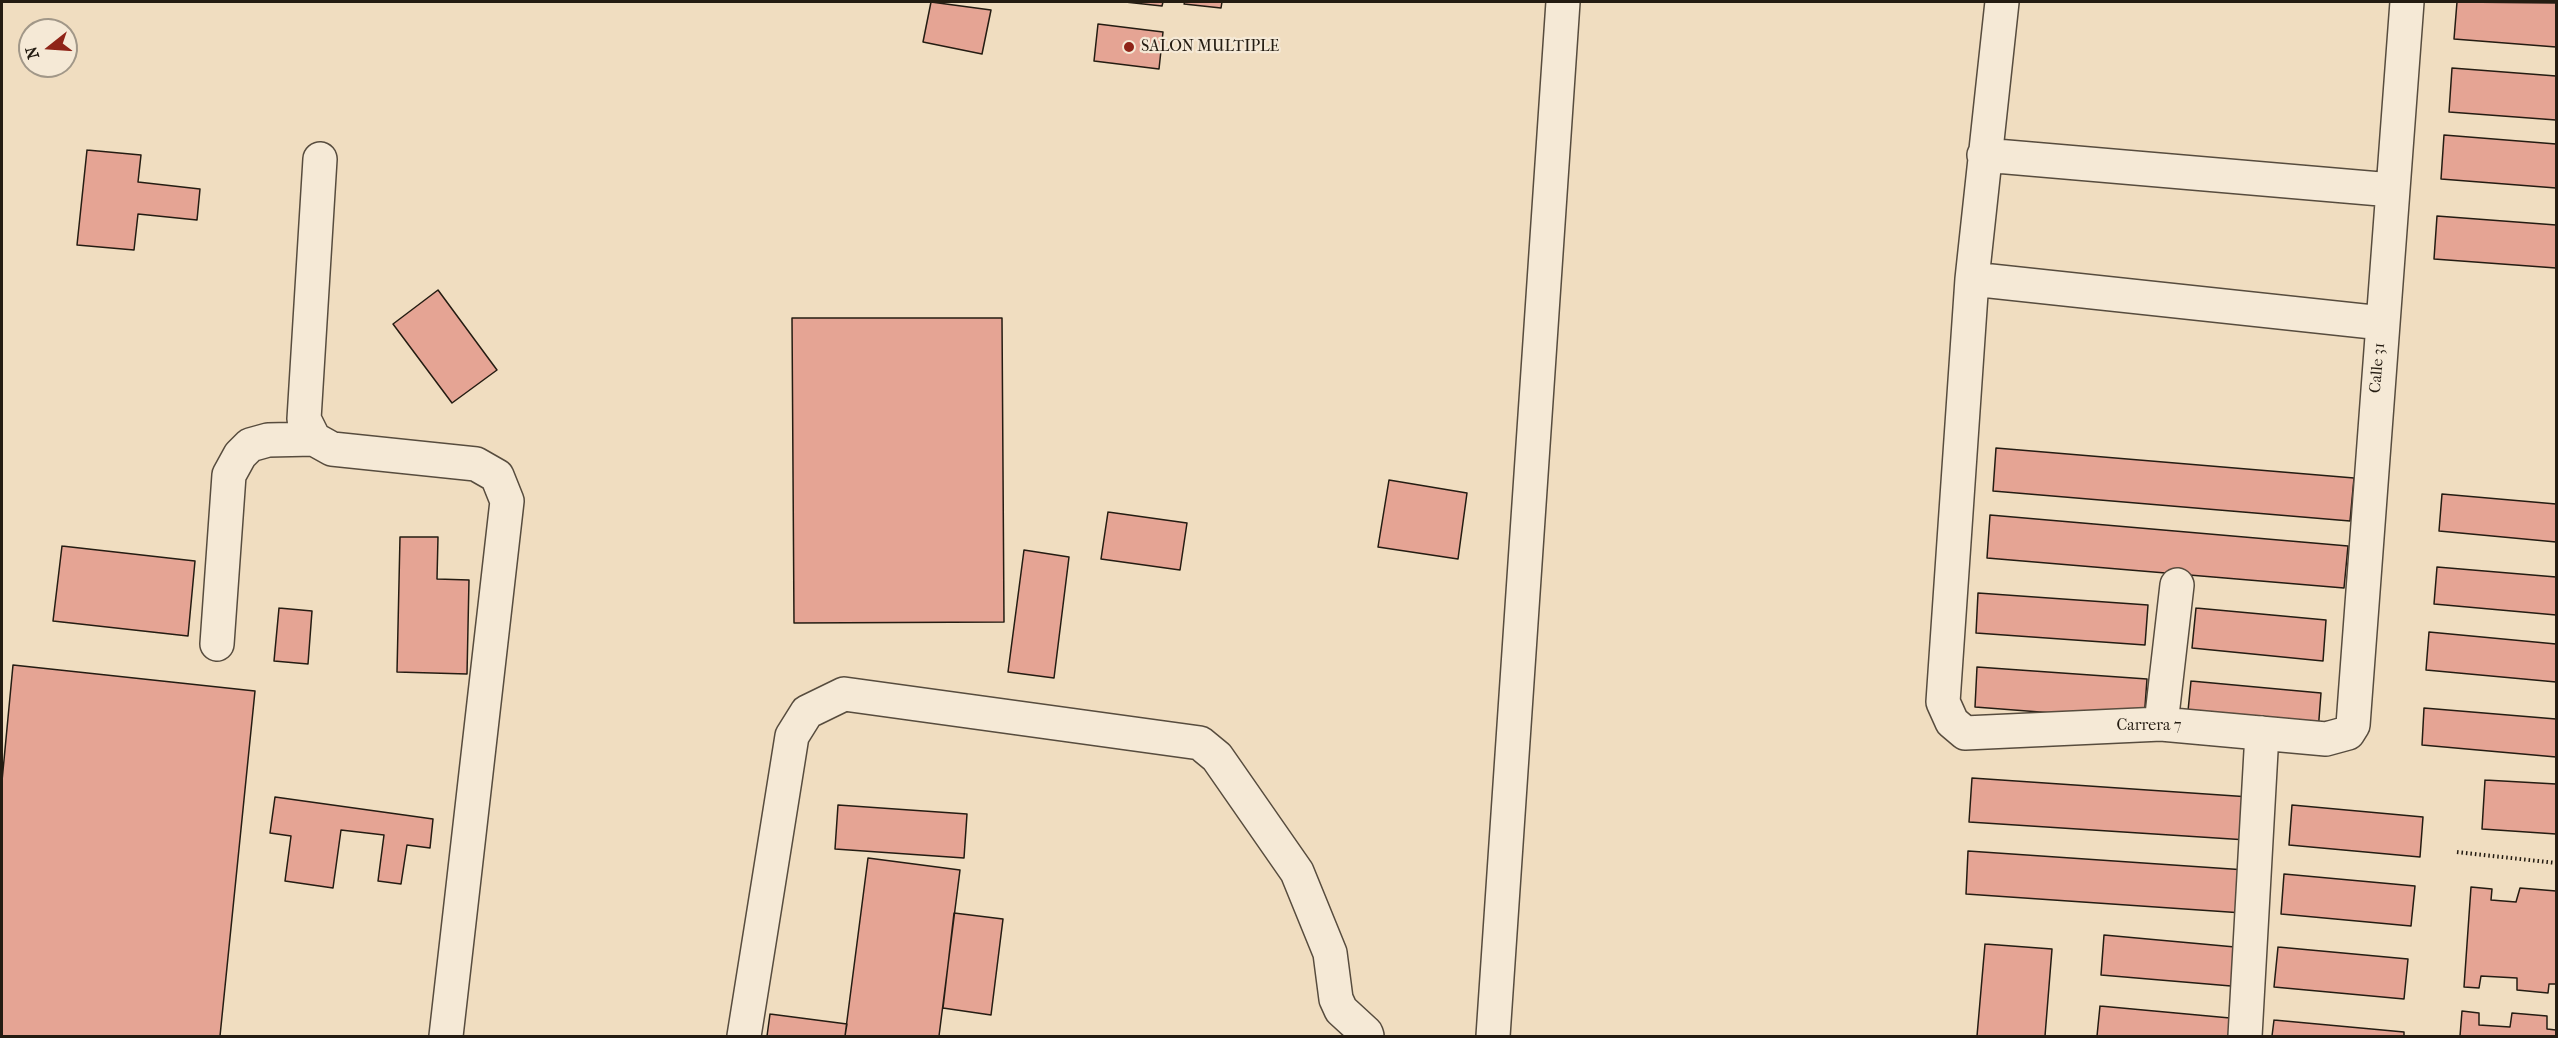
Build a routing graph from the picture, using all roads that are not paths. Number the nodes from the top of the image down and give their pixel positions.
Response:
1 (1563, 2) edge
2 (2002, 2) edge
3 (2407, 2) edge
4 (1984, 155) junction
5 (320, 159) dead end
6 (2392, 190) junction
7 (1972, 279) junction
8 (2382, 322) junction
9 (314, 439) junction
10 (2177, 585) dead end
11 (217, 644) dead end
12 (2161, 724) junction
13 (2262, 733) junction
14 (2348, 733) joint
15 (446, 1036) edge
16 (744, 1036) edge
17 (1367, 1036) edge
18 (1493, 1036) edge
19 (2245, 1036) edge

1 - 18 street
2 - 4 street
3 - 6 street, Calle 31
4 - 6 street
4 - 7 street
5 - 9 street
6 - 8 street, Calle 31
7 - 8 street
7 - 12 street, Carrera 7
8 - 14 street, Calle 31
9 - 11 street
9 - 15 street
10 - 12 street
12 - 13 street, Carrera 7
13 - 14 street, Carrera 7
13 - 19 street
16 - 17 street

